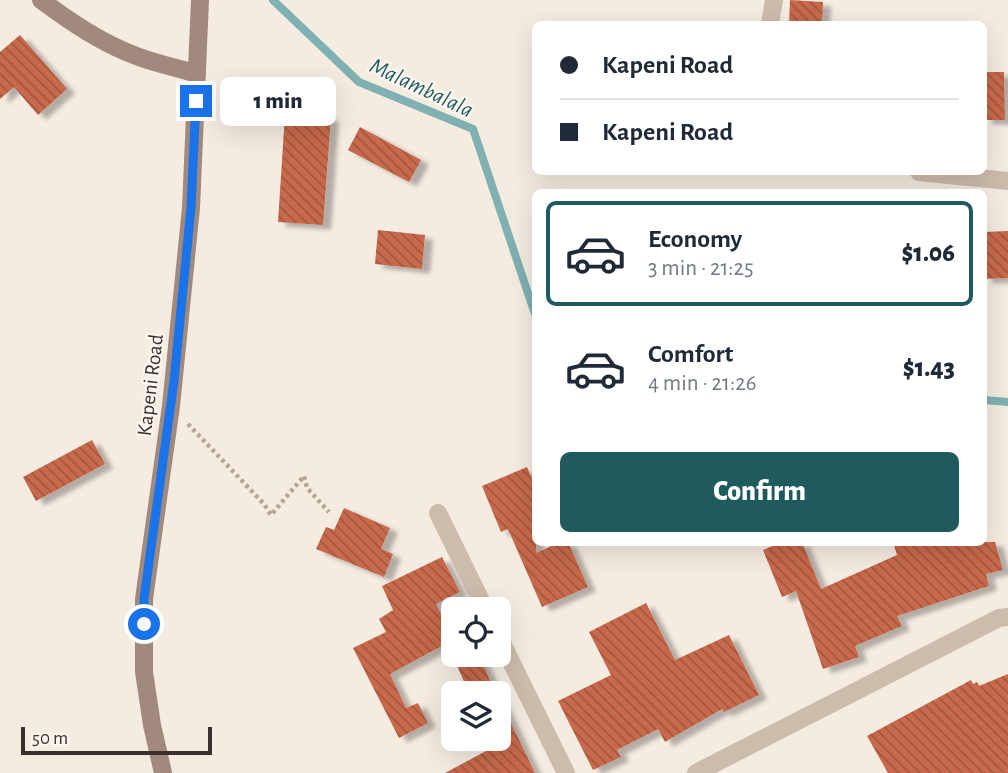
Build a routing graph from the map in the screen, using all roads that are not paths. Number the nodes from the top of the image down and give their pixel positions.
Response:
1 (41, 0) edge
2 (200, 0) edge
3 (774, 0) edge
4 (770, 21) edge
5 (197, 74) junction
6 (949, 175) edge
7 (1008, 181) edge
8 (438, 513) dead end
9 (479, 597) edge
10 (1008, 617) edge
11 (511, 661) edge
12 (163, 773) edge
13 (566, 773) edge
14 (696, 773) edge

1 - 5 main road
2 - 5 main road, Kapeni Road
3 - 4 street
5 - 12 main road, Kapeni Road
6 - 7 street
8 - 9 street
10 - 14 street
11 - 13 street

